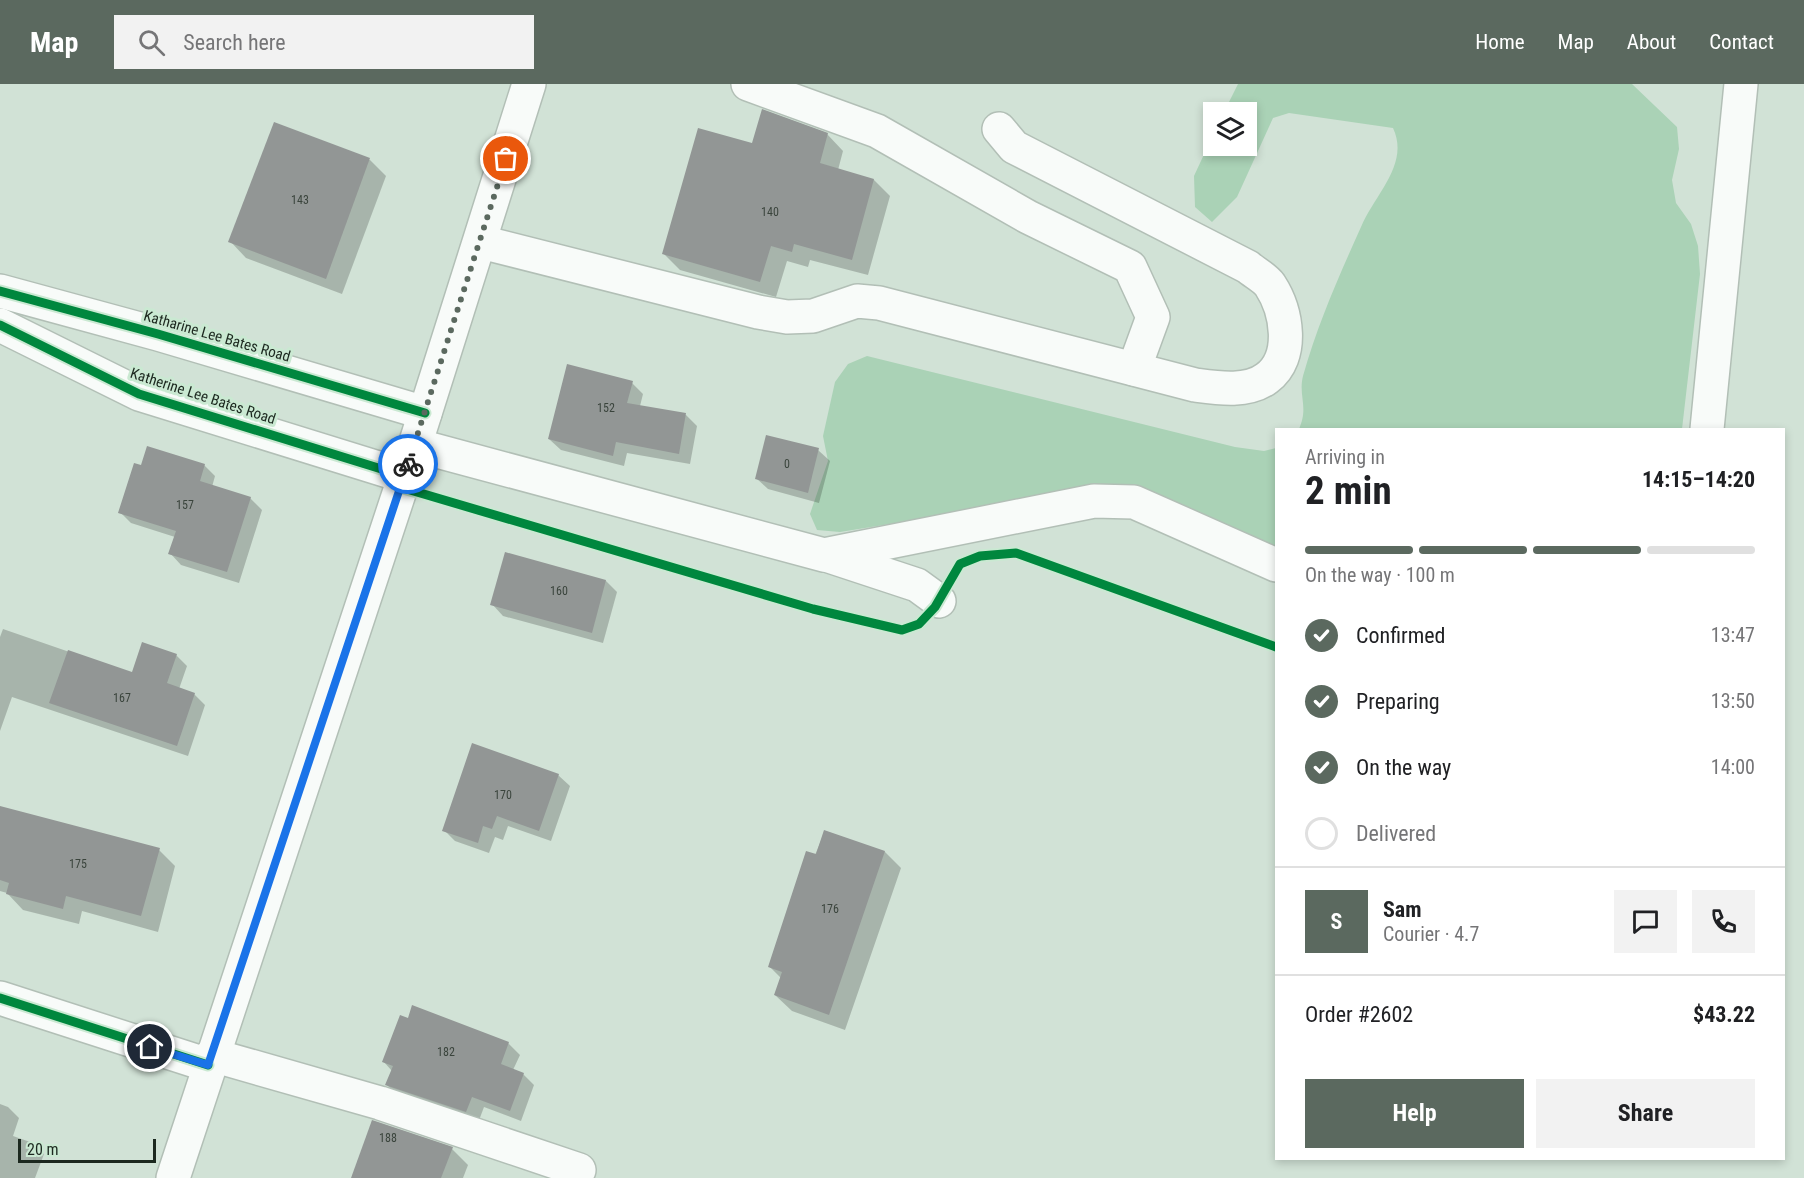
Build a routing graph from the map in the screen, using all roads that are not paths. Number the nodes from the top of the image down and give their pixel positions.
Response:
1 (529, 84) edge
2 (748, 84) edge
3 (1741, 84) edge
4 (999, 129) dead end
5 (481, 242) junction
6 (0, 291) edge
7 (0, 325) edge
8 (1134, 369) junction
9 (425, 412) junction
10 (1707, 428) edge
11 (415, 445) junction
12 (404, 476) junction
13 (824, 555) junction
14 (1275, 565) edge
15 (939, 601) dead end
16 (0, 998) edge
17 (210, 1060) junction
18 (579, 1170) dead end
19 (173, 1178) edge

1 - 5 main road
2 - 8 main road
3 - 10 main road
4 - 8 main road
5 - 8 main road
5 - 9 main road
6 - 9 main road, Katharine Lee Bates Road
7 - 12 main road, Katherine Lee Bates Road
9 - 11 main road
11 - 12 main road
11 - 13 main road
12 - 17 main road
13 - 14 main road
13 - 15 main road
16 - 17 main road
17 - 18 main road
17 - 19 main road

